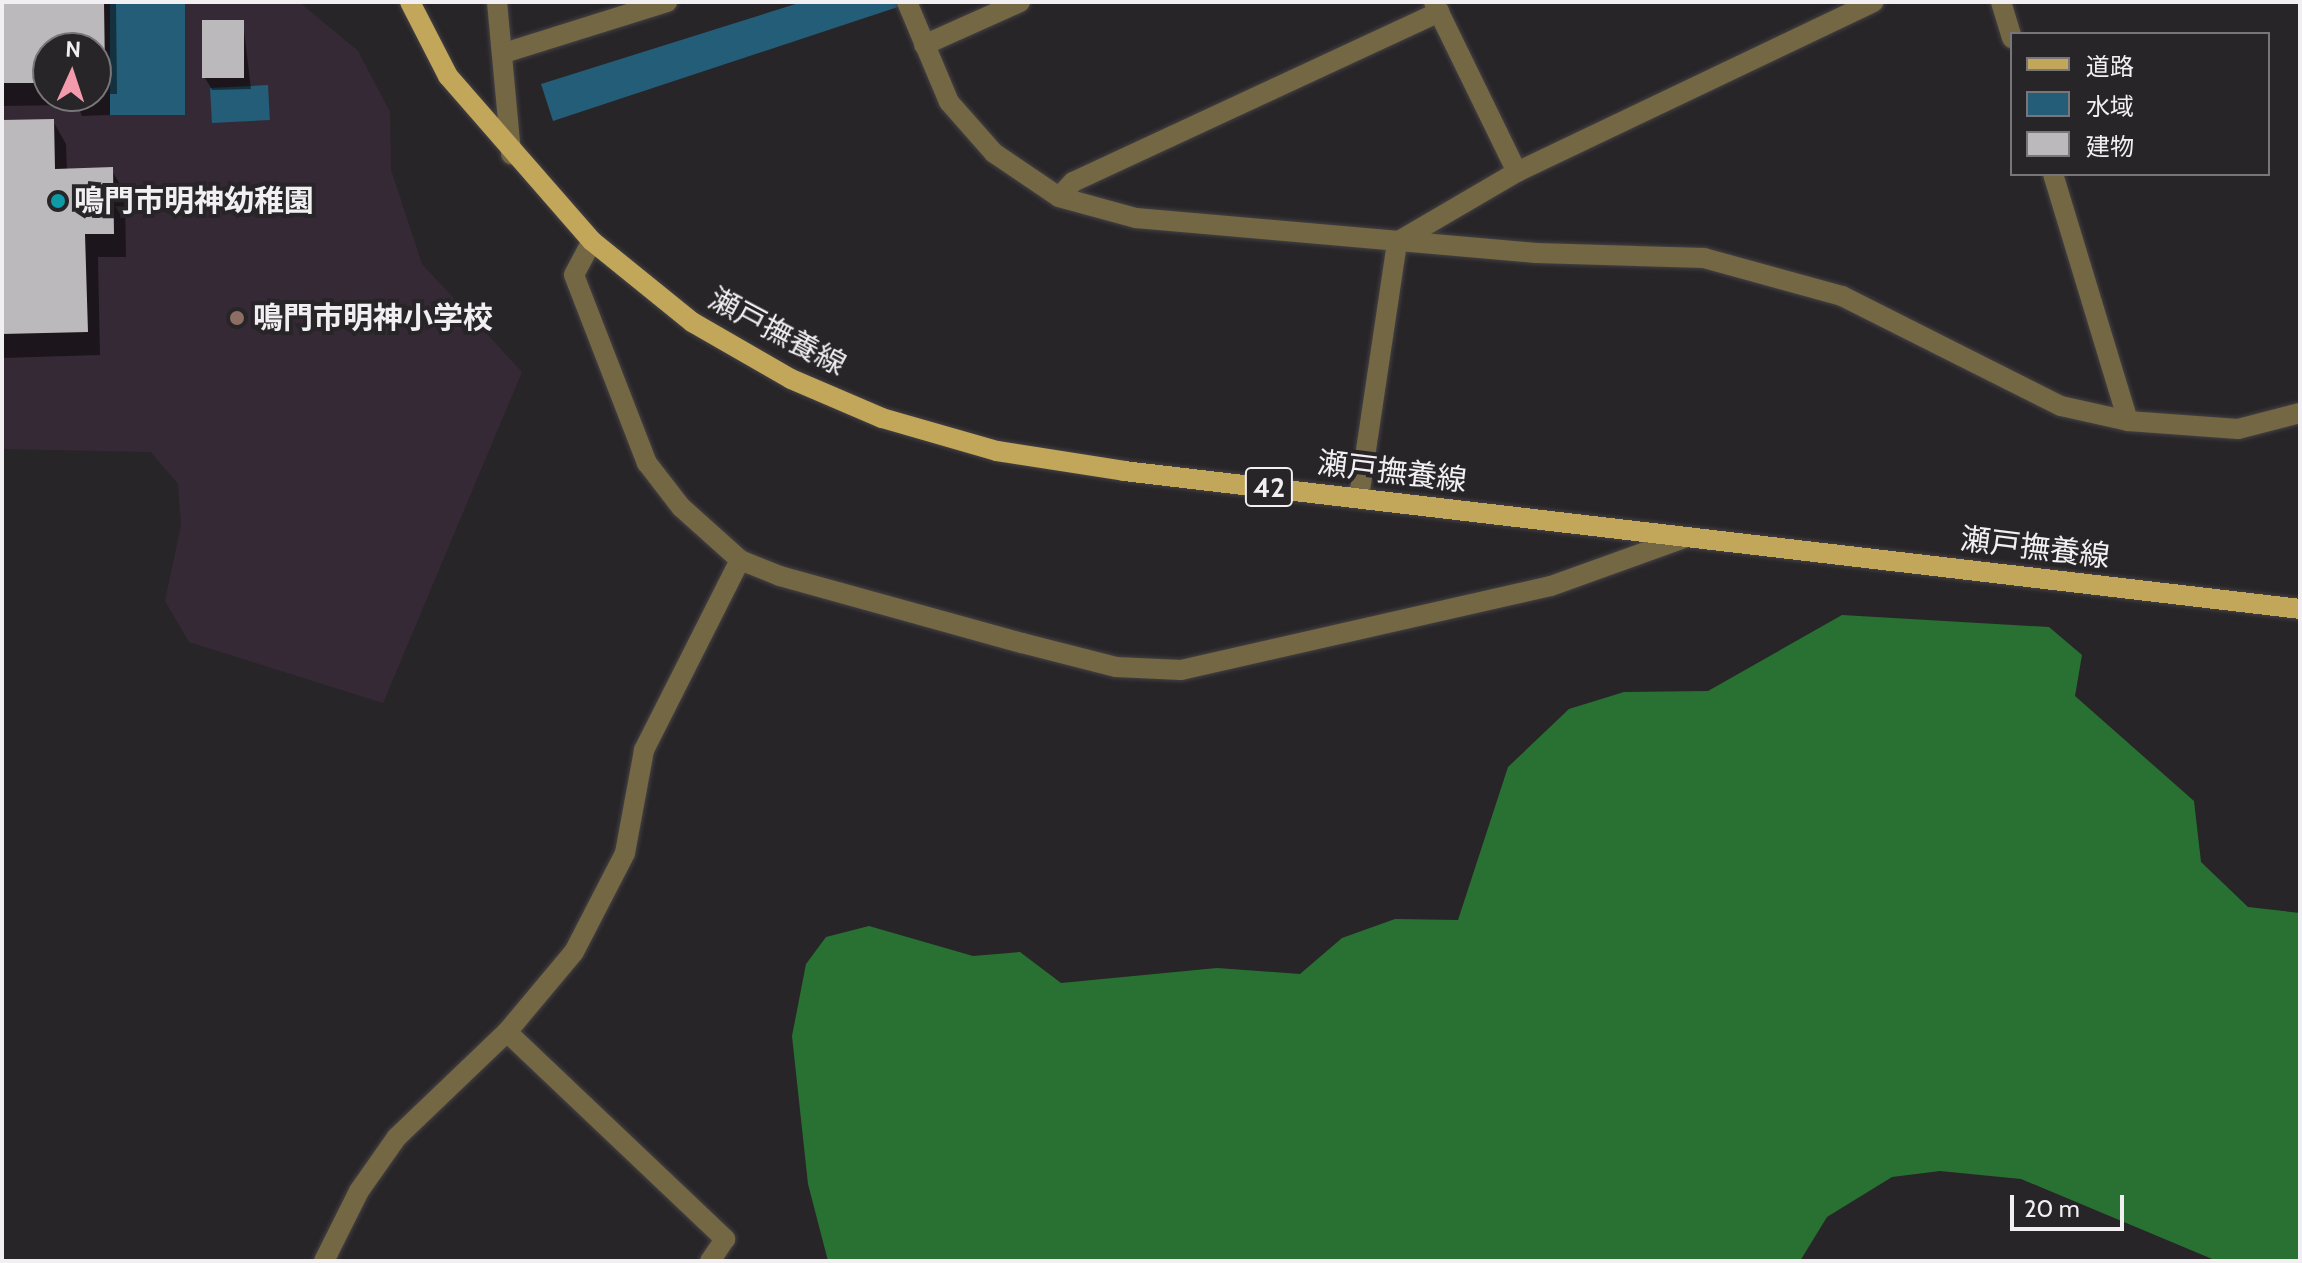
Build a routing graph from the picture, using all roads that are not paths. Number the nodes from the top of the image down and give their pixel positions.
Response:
1 (410, 2) edge
2 (497, 2) edge
3 (667, 2) edge
4 (1020, 2) edge
5 (1873, 2) edge
6 (2001, 2) edge
7 (1437, 7) edge
8 (910, 9) edge
9 (2010, 32) edge
10 (924, 45) junction
11 (504, 53) junction
12 (511, 154) junction
13 (1517, 172) junction
14 (2054, 176) edge
15 (1059, 197) junction
16 (592, 241) junction
17 (1397, 242) junction
18 (2300, 413) edge
19 (2128, 421) junction
20 (1359, 497) junction
21 (1684, 538) junction
22 (740, 560) junction
23 (2300, 609) edge
24 (507, 1032) junction
25 (324, 1261) edge
26 (710, 1261) edge

1 - 12 main road, 瀬戸撫養線 / 42
2 - 11 street
3 - 11 street
4 - 10 street
5 - 13 street
6 - 9 street
7 - 13 street
7 - 15 street
8 - 10 street
10 - 15 street
11 - 12 street
12 - 16 main road, 瀬戸撫養線 / 42
13 - 17 street
14 - 19 street
15 - 17 street
16 - 20 main road, 瀬戸撫養線 / 42
16 - 22 street
17 - 19 street
17 - 20 street
18 - 19 street
20 - 21 main road, 瀬戸撫養線 / 42
21 - 22 street
21 - 23 main road, 瀬戸撫養線 / 42
22 - 24 street
24 - 25 street
24 - 26 street

